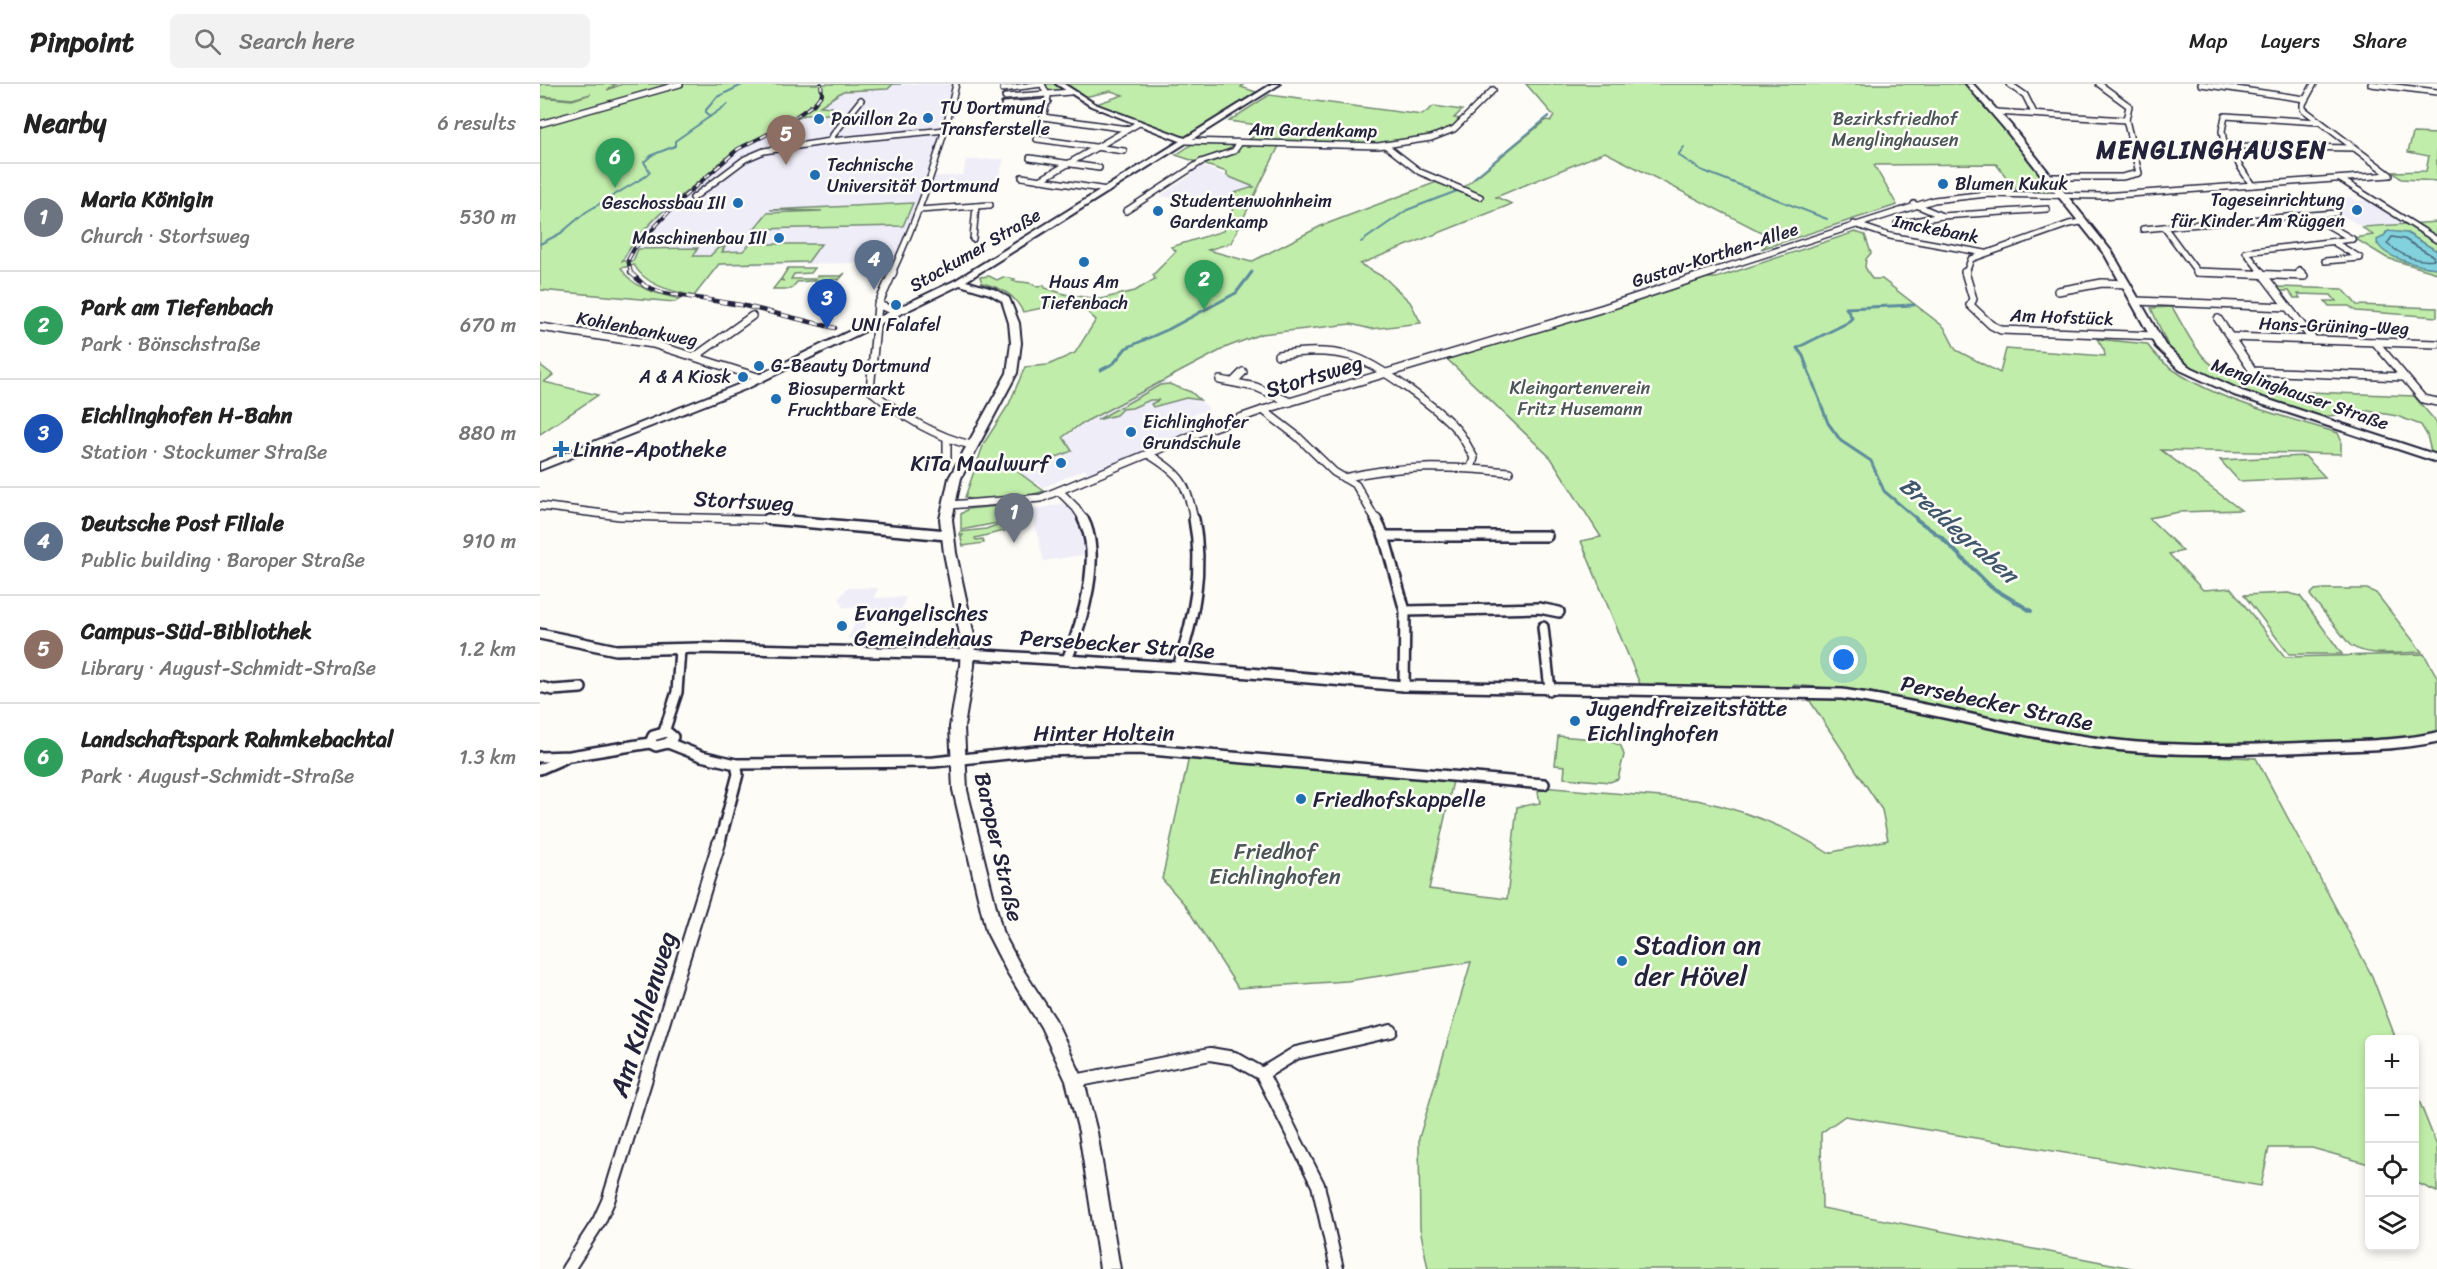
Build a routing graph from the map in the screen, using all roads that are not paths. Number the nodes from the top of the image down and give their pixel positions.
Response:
1 (662, 84) edge
2 (680, 84) edge
3 (956, 84) edge
4 (1059, 84) edge
5 (1276, 84) edge
6 (1969, 84) edge
7 (2008, 84) edge
8 (2099, 84) edge
9 (2201, 84) edge
10 (2314, 84) edge
11 (2371, 84) edge
12 (1003, 89) dead end
13 (1493, 90) dead end
14 (1070, 92) junction
15 (2437, 92) edge
16 (1005, 97) dead end
17 (1048, 97) junction
18 (1058, 97) dead end
19 (2305, 99) junction
20 (861, 100) dead end
21 (1004, 105) dead end
22 (1995, 112) junction
23 (2034, 113) junction
24 (540, 118) edge
25 (2126, 120) junction
26 (2318, 122) junction
27 (1139, 123) junction
28 (540, 124) edge
29 (1127, 129) junction
30 (946, 130) junction
31 (1037, 140) dead end
32 (831, 141) junction
33 (1186, 141) junction
34 (1239, 144) junction
35 (1385, 145) junction
36 (2233, 146) junction
37 (1096, 147) junction
38 (2354, 148) junction
39 (1124, 151) dead end
40 (1030, 158) dead end
41 (1068, 164) junction
42 (1099, 168) dead end
43 (1022, 177) dead end
44 (2047, 177) junction
45 (2340, 178) junction
46 (1040, 180) junction
47 (2252, 185) junction
48 (1107, 190) junction
49 (2061, 195) junction
50 (1480, 197) dead end
51 (693, 198) dead end
52 (1914, 204) junction
53 (976, 206) junction
54 (990, 206) dead end
55 (2047, 209) dead end
56 (919, 210) junction
57 (1126, 211) dead end
58 (2336, 213) dead end
59 (2310, 215) junction
60 (1942, 216) junction
61 (2081, 222) junction
62 (1854, 224) junction
63 (1897, 224) dead end
64 (2164, 227) junction
65 (2143, 229) dead end
66 (973, 239) dead end
67 (2437, 240) edge
68 (2335, 243) junction
69 (1985, 253) junction
70 (2325, 261) dead end
71 (2299, 270) dead end
72 (2263, 275) junction
73 (959, 282) junction
74 (2126, 284) junction
75 (2058, 291) dead end
76 (2136, 301) junction
77 (878, 305) junction
78 (2288, 307) junction
79 (906, 308) junction
80 (752, 316) dead end
81 (2218, 319) dead end
82 (877, 322) junction
83 (540, 327) edge
84 (2155, 336) junction
85 (2231, 337) junction
86 (2313, 340) junction
87 (2374, 342) junction
88 (2437, 344) edge
89 (1278, 355) dead end
90 (696, 356) junction
91 (1243, 372) dead end
92 (1383, 374) junction
93 (2403, 377) junction
94 (761, 378) junction
95 (1220, 380) dead end
96 (1234, 381) junction
97 (1290, 402) junction
98 (2437, 402) edge
99 (1263, 410) junction
100 (948, 439) junction
101 (971, 445) junction
102 (1148, 454) junction
103 (2437, 459) edge
104 (948, 460) dead end
105 (540, 467) edge
106 (1471, 468) junction
107 (1509, 472) dead end
108 (1344, 478) junction
109 (1059, 491) junction
110 (949, 505) junction
111 (540, 506) edge
112 (947, 535) junction
113 (1384, 536) junction
114 (1547, 536) dead end
115 (1405, 612) junction
116 (1558, 612) dead end
117 (1543, 627) dead end
118 (540, 634) edge
119 (680, 649) junction
120 (968, 654) junction
121 (1067, 660) junction
122 (1178, 667) junction
123 (1404, 686) junction
124 (540, 687) edge
125 (581, 688) dead end
126 (1550, 690) junction
127 (664, 732) junction
128 (2437, 737) edge
129 (650, 742) junction
130 (668, 743) junction
131 (570, 756) junction
132 (540, 757) edge
133 (957, 759) junction
134 (736, 764) junction
135 (540, 769) edge
136 (1544, 784) dead end
137 (1391, 1031) dead end
138 (1262, 1074) junction
139 (1076, 1081) junction
140 (568, 1269) edge
141 (1110, 1269) edge
142 (1337, 1269) edge

1 - 24 street
2 - 28 street
3 - 30 street
4 - 14 main road, Am Gardenkamp
5 - 33 main road, Stockumer Straße
6 - 22 main road, Menglinghauser Straße
7 - 23 street
8 - 25 street
9 - 19 street
10 - 19 street
11 - 15 street
12 - 17 street
13 - 35 street
14 - 17 street
14 - 27 main road, Am Gardenkamp
16 - 17 street
17 - 18 street
17 - 21 street
17 - 29 street
19 - 26 street
20 - 32 street
22 - 23 street
22 - 44 main road, Menglinghauser Straße
23 - 25 street
25 - 44 street
26 - 36 street
26 - 38 street
27 - 29 street
27 - 33 main road, Am Gardenkamp
29 - 37 street
30 - 32 street
30 - 56 street
31 - 37 street
32 - 51 street
33 - 34 street, Am Gardenkamp
33 - 48 main road, Stockumer Straße
34 - 35 street, Am Gardenkamp
34 - 57 street, Am Gardenkamp
35 - 50 street, Am Gardenkamp
36 - 38 street
36 - 47 street
37 - 39 street
37 - 41 street
38 - 45 street, Gustav-Korthen-Allee
40 - 41 street
41 - 42 street
41 - 46 street
43 - 46 street
44 - 49 main road, Menglinghauser Straße
45 - 47 street, Gustav-Korthen-Allee
45 - 67 street
46 - 48 street
47 - 49 street, Gustav-Korthen-Allee
48 - 73 main road, Stockumer Straße
49 - 52 street, Gustav-Korthen-Allee
49 - 61 main road, Menglinghauser Straße
52 - 60 street
52 - 62 street, Gustav-Korthen-Allee
53 - 54 street
53 - 56 street
53 - 66 street
55 - 60 street
56 - 77 street
58 - 59 street
59 - 64 street
59 - 68 street
60 - 63 street
61 - 69 street, Imckebank
61 - 74 main road, Menglinghauser Straße
62 - 69 street, Imckebank
62 - 92 street, Gustav-Korthen-Allee
64 - 65 street
64 - 72 street
68 - 70 street
68 - 72 street
69 - 84 street, Am Hofstück
71 - 72 street
72 - 78 street
73 - 79 main road, Stockumer Straße
73 - 101 main road
74 - 75 street
74 - 76 main road, Menglinghauser Straße
76 - 78 street
76 - 84 main road, Menglinghauser Straße
77 - 79 street
77 - 82 street
78 - 86 street
79 - 82 main road, Stockumer Straße
80 - 90 street
81 - 85 street, Hans-Grüning-Weg
82 - 94 main road, Stockumer Straße
82 - 100 street
83 - 90 street, Kohlenbankweg
84 - 103 main road, Menglinghauser Straße
85 - 86 street, Hans-Grüning-Weg
85 - 93 street, Hans-Grüning-Weg
86 - 87 street, Hans-Grüning-Weg
87 - 88 street, Hans-Grüning-Weg
87 - 93 street
89 - 92 street
90 - 94 street, Kohlenbankweg
91 - 96 street
92 - 97 street, Stortsweg
92 - 106 street
93 - 98 street
94 - 105 main road, Stockumer Straße
95 - 96 street
96 - 97 street
97 - 99 street, Stortsweg
99 - 102 street, Stortsweg
99 - 108 street
100 - 101 street
100 - 104 street
101 - 110 main road, Baroper Straße
102 - 109 street, Stortsweg
102 - 122 street
106 - 107 street
106 - 108 street
108 - 113 street
109 - 110 street, Stortsweg
109 - 121 street
110 - 112 main road, Baroper Straße
111 - 112 street, Stortsweg
112 - 120 main road, Baroper Straße
113 - 114 street
113 - 115 street
115 - 116 street
115 - 123 street
117 - 126 street
118 - 119 street, Persebecker Straße
119 - 120 street, Persebecker Straße
119 - 127 street
120 - 121 street, Persebecker Straße
120 - 133 main road, Baroper Straße
121 - 122 street, Persebecker Straße
122 - 123 street, Persebecker Straße
123 - 126 street, Persebecker Straße
124 - 125 street
126 - 128 street, Persebecker Straße
127 - 129 street, Hinter Holtein
127 - 130 street
129 - 130 street, Hinter Holtein
129 - 131 street, Hinter Holtein
130 - 134 street, Hinter Holtein
131 - 132 street, Hinter Holtein
131 - 135 street, Hinter Holtein
133 - 134 street, Hinter Holtein
133 - 136 street, Hinter Holtein
133 - 139 main road, Baroper Straße
134 - 140 street, Am Kuhlenweg
137 - 138 street
138 - 139 street
138 - 142 street
139 - 141 main road, Baroper Straße

